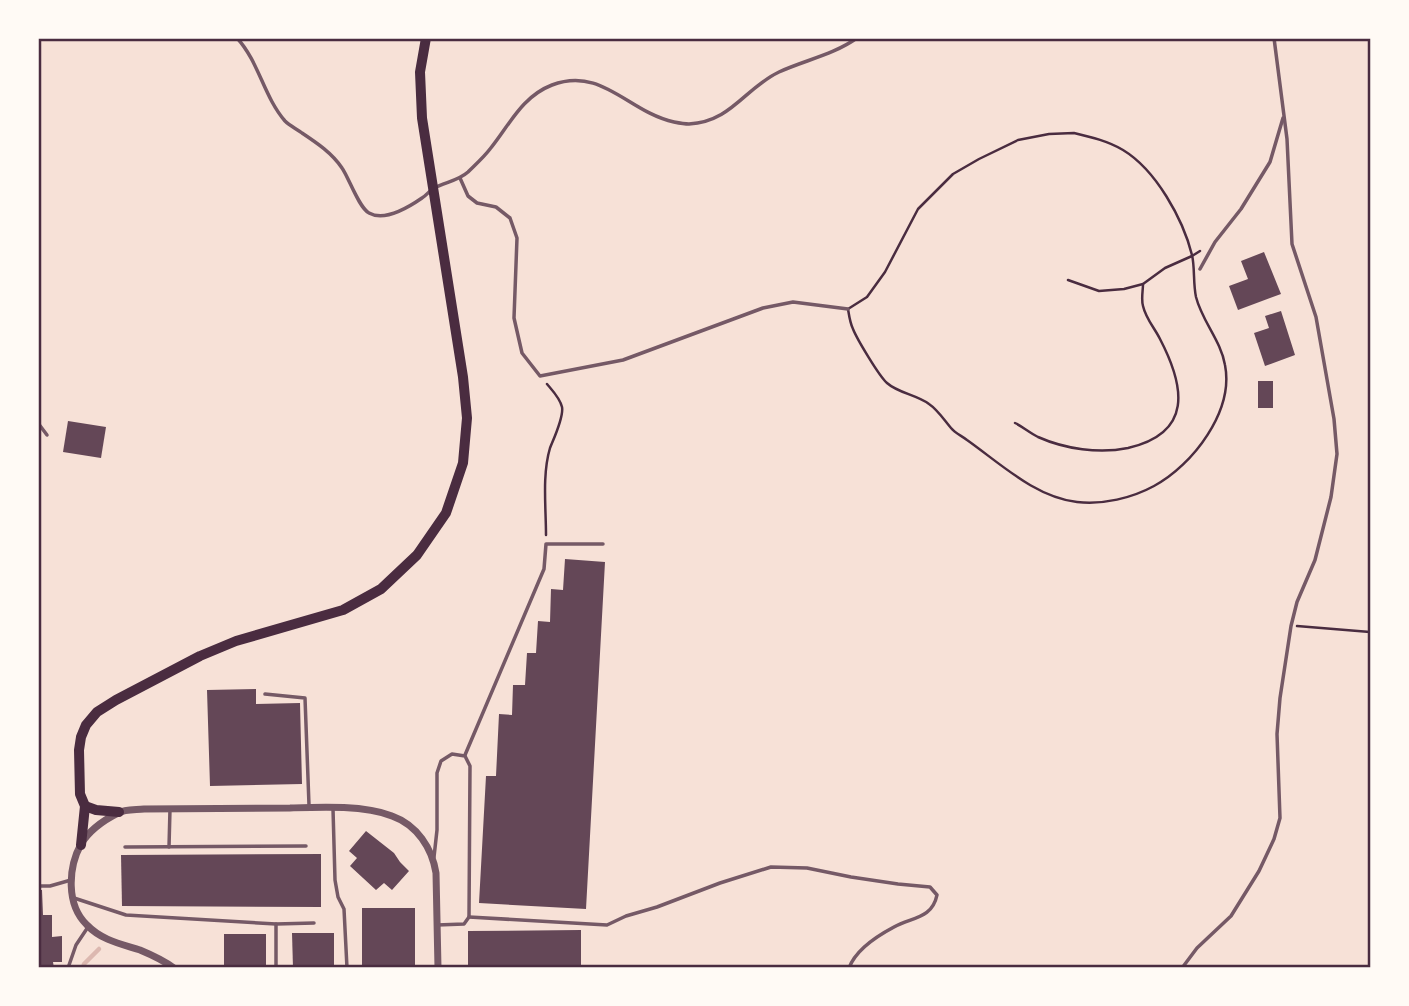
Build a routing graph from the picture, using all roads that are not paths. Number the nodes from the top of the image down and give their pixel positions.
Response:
1 (237, 38) edge
2 (426, 38) edge
3 (857, 38) edge
4 (1274, 38) edge
5 (1284, 116) junction
6 (460, 178) junction
7 (433, 188) junction
8 (1200, 269) dead end
9 (848, 309) road end
10 (38, 423) edge
11 (47, 435) dead end
12 (603, 544) dead end
13 (265, 694) dead end
14 (465, 756) junction
15 (85, 806) junction
16 (309, 807) junction
17 (333, 807) junction
18 (170, 809) junction
19 (119, 812) junction
20 (81, 845) junction
21 (306, 846) dead end
22 (169, 847) junction
23 (125, 848) dead end
24 (434, 859) junction
25 (71, 880) junction
26 (38, 886) edge
27 (73, 898) junction
28 (469, 917) junction
29 (314, 923) dead end
30 (276, 924) junction
31 (437, 925) junction
32 (88, 927) junction
33 (68, 968) edge
34 (174, 968) edge
35 (276, 968) edge
36 (346, 968) edge
37 (438, 968) edge
38 (849, 968) edge
39 (1182, 968) edge

1 - 7 lane
2 - 7 main road
3 - 6 lane
4 - 5 lane
5 - 8 lane
5 - 39 lane
6 - 7 lane
6 - 9 lane
7 - 15 main road
10 - 11 lane
12 - 14 lane
13 - 16 lane
14 - 24 lane
14 - 28 lane
15 - 19 main road
15 - 20 main road
16 - 17 street
16 - 18 street
17 - 24 street
17 - 36 lane
18 - 19 street
18 - 22 lane
19 - 20 street
20 - 25 street
21 - 22 lane
22 - 23 lane
24 - 31 street
25 - 26 lane
25 - 27 street
27 - 30 lane
27 - 32 street
28 - 31 lane
28 - 38 lane
29 - 30 lane
30 - 35 lane
31 - 37 street
32 - 33 lane
32 - 34 street

